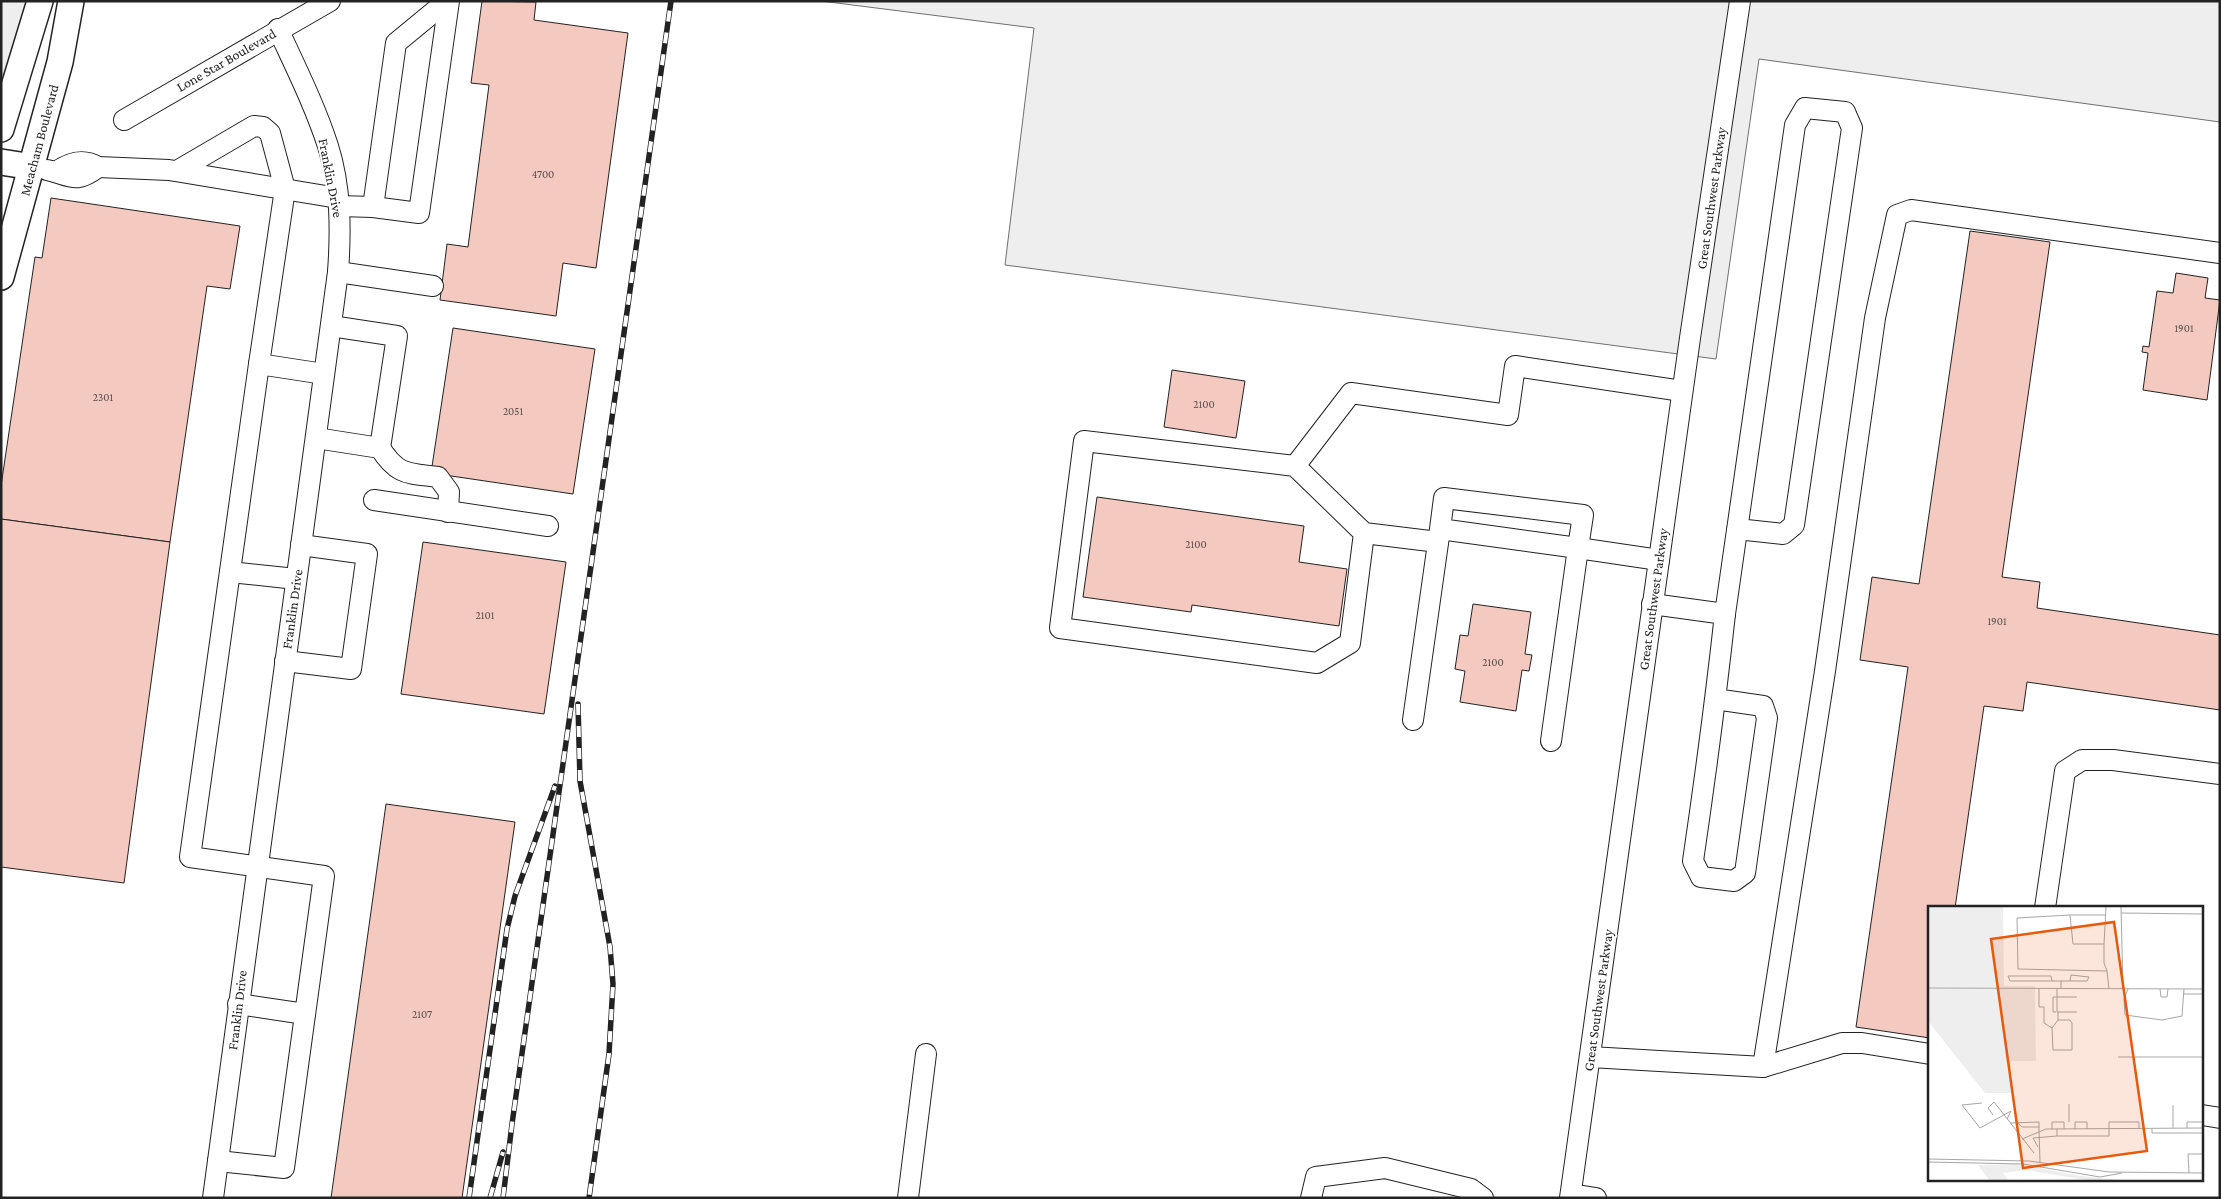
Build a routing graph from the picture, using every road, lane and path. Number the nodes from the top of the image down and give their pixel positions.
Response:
1 (40, 1) edge
2 (71, 1) edge
3 (330, 1) edge
4 (448, 1) edge
5 (1740, 1) edge
6 (278, 29) junction
7 (124, 120) dead end
8 (1, 128) edge
9 (1, 162) edge
10 (44, 169) junction
11 (177, 171) junction
12 (285, 189) junction
13 (338, 202) junction
14 (372, 206) junction
15 (2220, 253) edge
16 (338, 272) junction
17 (1, 277) edge
18 (433, 286) dead end
19 (331, 326) junction
20 (259, 364) junction
21 (324, 374) junction
22 (1682, 391) junction
23 (316, 438) junction
24 (380, 448) junction
25 (1295, 466) junction
26 (374, 500) dead end
27 (448, 512) junction
28 (548, 526) dead end
29 (1737, 529) junction
30 (1364, 533) junction
31 (1439, 536) junction
32 (301, 545) junction
33 (1578, 548) junction
34 (1659, 560) junction
35 (230, 572) junction
36 (296, 579) junction
37 (1652, 604) junction
38 (1724, 614) junction
39 (285, 661) junction
40 (1715, 699) junction
41 (1413, 720) dead end
42 (1551, 741) dead end
43 (2220, 774) edge
44 (257, 866) junction
45 (2045, 906) edge
46 (238, 1004) junction
47 (305, 1014) junction
48 (926, 1054) dead end
49 (1928, 1054) edge
50 (1590, 1057) junction
51 (1763, 1067) junction
52 (2204, 1115) edge
53 (2220, 1118) edge
54 (218, 1160) junction
55 (1570, 1196) edge
56 (213, 1198) edge
57 (908, 1198) edge
58 (1311, 1198) edge
59 (1483, 1198) edge
60 (1596, 1198) edge

1 - 8 main road
2 - 10 main road, Meacham Boulevard
3 - 6 street, Lone Star Boulevard
4 - 14 street
4 - 14 street
5 - 22 street, Great Southwest Parkway
6 - 7 street, Lone Star Boulevard
6 - 13 street, Franklin Drive
9 - 10 main road
10 - 11 street
10 - 17 main road, Meacham Boulevard
11 - 12 street
11 - 12 street
12 - 13 street
12 - 20 street
13 - 14 street
13 - 16 street, Franklin Drive
15 - 51 street
16 - 18 street
16 - 19 street, Franklin Drive
19 - 21 street, Franklin Drive
19 - 24 street
20 - 21 street
20 - 35 street
21 - 23 street, Franklin Drive
22 - 25 street
22 - 34 street, Great Southwest Parkway
23 - 24 street
23 - 32 street, Franklin Drive
24 - 27 street
25 - 30 street
25 - 30 street
26 - 27 street
27 - 28 street
29 - 29 street
29 - 38 street
30 - 31 street
31 - 33 street
31 - 33 street
31 - 41 street
32 - 36 street, Franklin Drive
32 - 39 street
33 - 34 street
33 - 42 street
34 - 37 street, Great Southwest Parkway
35 - 36 street
35 - 44 street
36 - 39 street, Franklin Drive
37 - 38 street
37 - 50 street, Great Southwest Parkway
38 - 40 street
39 - 44 street, Franklin Drive
40 - 40 street
43 - 45 street
44 - 46 street, Franklin Drive
44 - 47 street
46 - 47 street
46 - 54 street, Franklin Drive
47 - 54 street
48 - 57 street
49 - 51 street
50 - 51 street
50 - 55 street, Great Southwest Parkway
52 - 53 street
54 - 56 street, Franklin Drive
55 - 60 street
58 - 59 street

